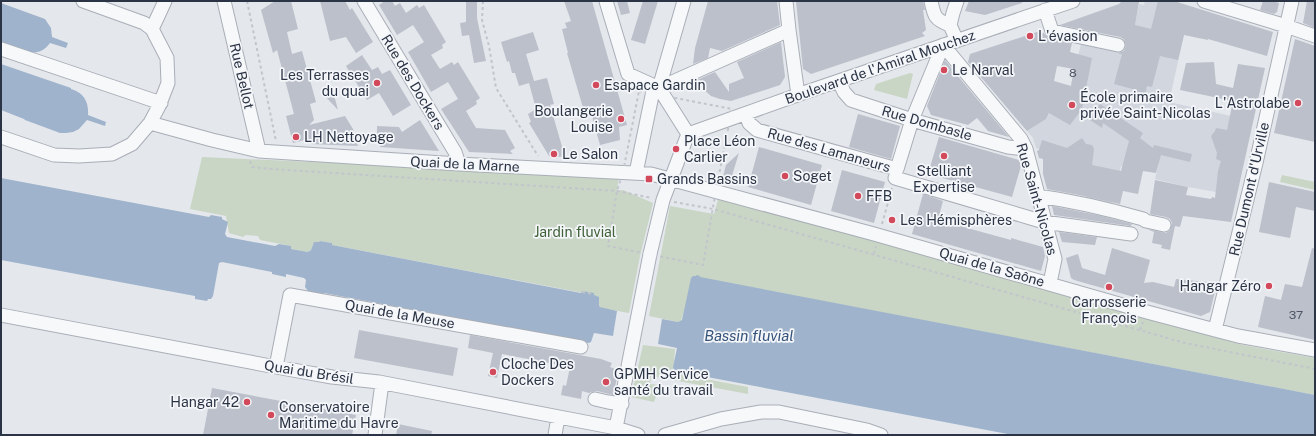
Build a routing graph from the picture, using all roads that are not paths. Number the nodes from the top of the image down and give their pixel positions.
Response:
1 (82, 1) edge
2 (165, 1) edge
3 (224, 1) edge
4 (364, 1) edge
5 (606, 1) edge
6 (684, 1) edge
7 (786, 1) edge
8 (931, 1) edge
9 (957, 1) edge
10 (1073, 1) edge
11 (1204, 1) edge
12 (1292, 1) edge
13 (1045, 10) junction
14 (950, 24) junction
15 (1286, 26) junction
16 (152, 29) junction
17 (789, 30) junction
18 (1315, 36) edge
19 (957, 40) junction
20 (943, 45) junction
21 (1118, 45) dead end
22 (1, 49) edge
23 (839, 81) junction
24 (657, 87) junction
25 (798, 95) junction
26 (160, 103) junction
27 (748, 118) junction
28 (912, 120) junction
29 (150, 123) junction
30 (688, 134) junction
31 (1, 137) edge
32 (1026, 149) junction
33 (259, 150) junction
34 (459, 164) junction
35 (636, 173) junction
36 (896, 174) junction
37 (671, 178) junction
38 (1038, 196) junction
39 (1044, 222) junction
40 (1164, 225) dead end
41 (1131, 234) dead end
42 (1050, 283) junction
43 (1, 315) edge
44 (1215, 330) junction
45 (581, 347) dead end
46 (1315, 350) edge
47 (276, 367) junction
48 (382, 383) junction
49 (595, 398) dead end
50 (622, 404) junction
51 (558, 417) junction
52 (616, 428) junction
53 (704, 429) edge
54 (375, 435) edge
55 (555, 435) edge
56 (638, 435) edge
57 (665, 435) edge
58 (881, 435) edge

1 - 16 street
2 - 16 street
3 - 33 street, Rue Bellot
4 - 34 street, Rue des Dockers
5 - 24 street
6 - 24 street
7 - 17 street
8 - 14 street
9 - 14 street
10 - 13 street, Boulevard de l'Amiral Mouchez
11 - 15 street
12 - 15 street, Rue Dumont d'Urville
13 - 19 street, Boulevard de l'Amiral Mouchez
13 - 21 street
14 - 19 street
15 - 18 street
15 - 44 street, Rue Dumont d'Urville
16 - 26 street
17 - 24 street
17 - 25 street
19 - 20 street, Boulevard de l'Amiral Mouchez
20 - 23 street, Boulevard de l'Amiral Mouchez
20 - 28 street
20 - 32 street, Rue Saint-Nicolas
22 - 26 street
23 - 25 street, Boulevard de l'Amiral Mouchez
23 - 28 street, Rue Dombasle
24 - 30 street
24 - 35 street
25 - 27 street, Boulevard de l'Amiral Mouchez
26 - 29 street
27 - 30 street, Boulevard de l'Amiral Mouchez
27 - 36 street, Rue des Lamaneurs
28 - 32 street, Rue Dombasle
28 - 36 street
29 - 31 street
29 - 33 street, Quai de la Marne
30 - 37 street
32 - 38 street, Rue Saint-Nicolas
33 - 34 street, Quai de la Marne
34 - 35 street, Quai de la Marne
35 - 37 street, Quai de la Marne
36 - 39 street, Rue des Lamaneurs
37 - 42 street, Quai de la Saône
37 - 50 street
38 - 39 street, Rue Saint-Nicolas
38 - 40 street
39 - 41 street, Rue des Lamaneurs
39 - 42 street, Rue Saint-Nicolas
42 - 44 street, Quai de la Saône
43 - 47 street, Quai du Brésil
44 - 46 street, Quai de la Saône
45 - 47 street, Quai de la Meuse
47 - 48 street, Quai du Brésil
48 - 51 street, Quai du Brésil
48 - 54 street
49 - 50 street
50 - 52 street
51 - 52 street, Quai du Brésil
51 - 55 street
52 - 56 street, Quai du Brésil
53 - 57 street
53 - 58 street

